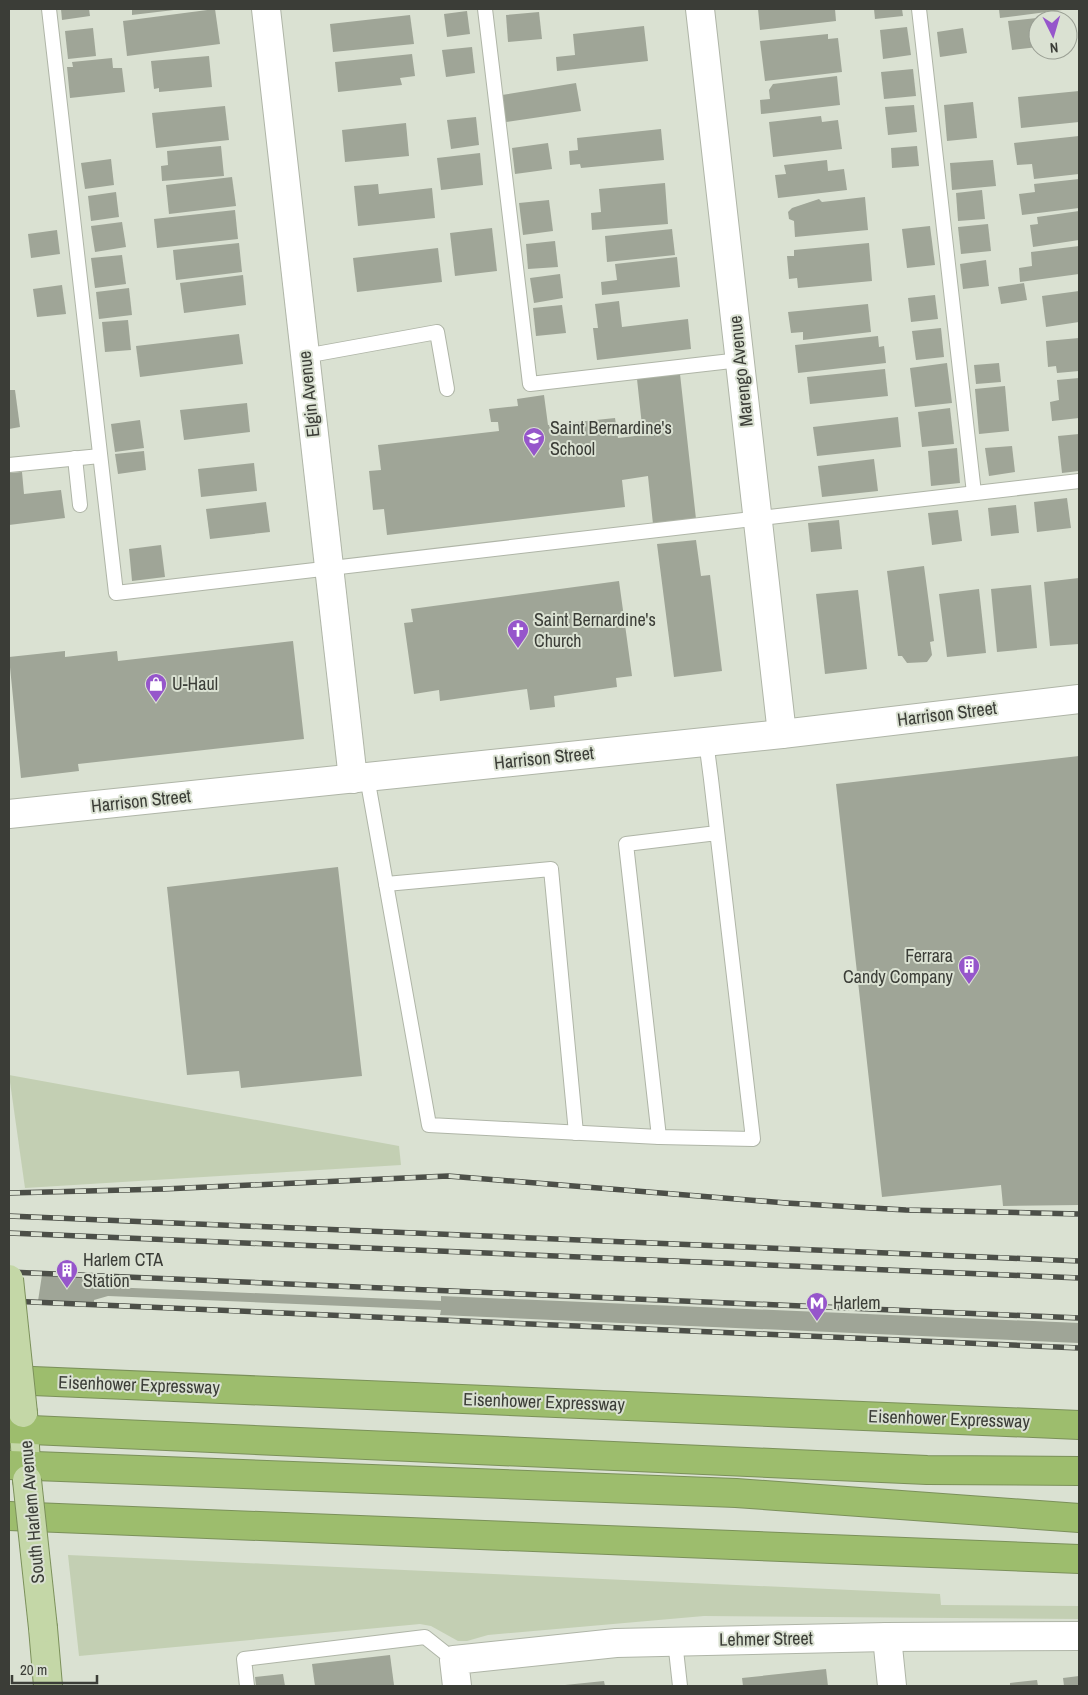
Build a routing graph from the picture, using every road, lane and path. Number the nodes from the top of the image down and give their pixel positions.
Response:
1 (49, 9) edge
2 (266, 9) edge
3 (485, 9) edge
4 (700, 9) edge
5 (919, 9) edge
6 (305, 356) junction
7 (740, 360) junction
8 (447, 389) dead end
9 (100, 456) junction
10 (75, 458) junction
11 (9, 465) edge
12 (1079, 481) edge
13 (974, 493) junction
14 (80, 505) dead end
15 (758, 518) junction
16 (328, 568) junction
17 (1079, 698) edge
18 (782, 734) junction
19 (706, 742) junction
20 (360, 778) junction
21 (9, 814) edge
22 (717, 833) junction
23 (386, 884) junction
24 (576, 1133) junction
25 (659, 1137) junction
26 (9, 1279) edge
27 (9, 1380) edge
28 (19, 1424) edge
29 (1079, 1425) edge
30 (21, 1470) edge
31 (1079, 1471) edge
32 (9, 1516) edge
33 (1079, 1518) edge
34 (1079, 1559) edge
35 (1079, 1636) edge
36 (887, 1637) junction
37 (675, 1641) junction
38 (455, 1673) edge
39 (48, 1686) edge
40 (247, 1686) edge
41 (680, 1686) edge
42 (892, 1686) edge

1 - 9 lane
2 - 6 street, Elgin Avenue
3 - 7 lane
4 - 7 street, Marengo Avenue
5 - 13 lane
6 - 8 lane
6 - 16 street, Elgin Avenue
7 - 15 street, Marengo Avenue
9 - 10 lane
9 - 16 lane
10 - 11 lane
10 - 14 lane
12 - 13 lane
13 - 15 lane
15 - 16 lane
15 - 18 street, Marengo Avenue
16 - 20 street, Elgin Avenue
17 - 18 street, Harrison Street
18 - 19 street, Harrison Street
19 - 20 street, Harrison Street
19 - 22 lane
20 - 21 street, Harrison Street
20 - 23 lane
22 - 25 lane
22 - 25 lane
23 - 24 lane
23 - 24 lane
24 - 25 lane
26 - 28 main road, South Harlem Avenue, bridge
27 - 29 highway, Eisenhower Expressway
28 - 30 main road, South Harlem Avenue
28 - 31 highway
30 - 33 highway
30 - 39 main road, South Harlem Avenue, bridge
32 - 34 highway
35 - 36 street, Lehmer Street
36 - 37 street, Lehmer Street
36 - 42 street
37 - 38 street, Lehmer Street
37 - 41 lane
38 - 40 lane

